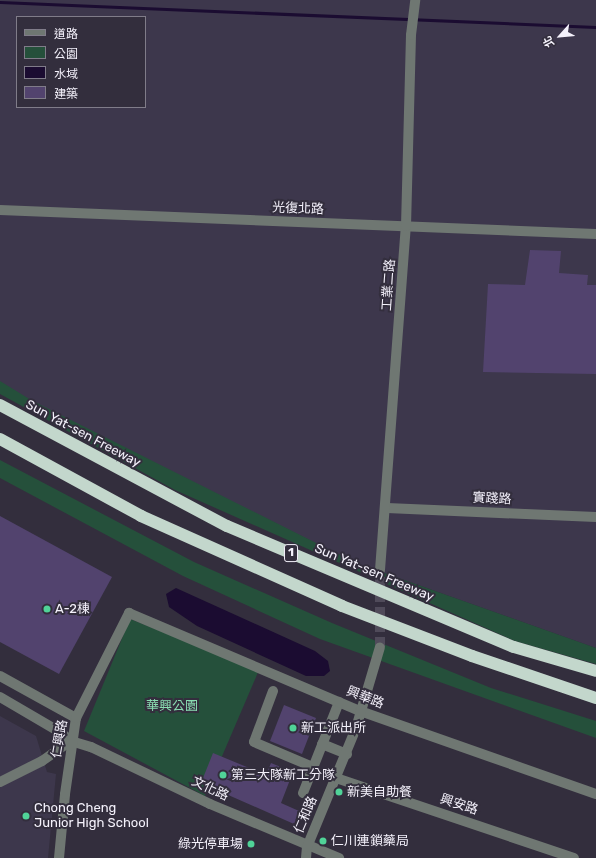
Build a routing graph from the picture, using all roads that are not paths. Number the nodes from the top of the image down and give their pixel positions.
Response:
1 (415, 4) edge
2 (0, 210) edge
3 (406, 226) junction
4 (596, 234) edge
5 (0, 405) edge
6 (0, 439) edge
7 (387, 508) junction
8 (596, 517) edge
9 (380, 570) tunnel mouth
10 (129, 613) joint
11 (380, 647) tunnel mouth
12 (596, 671) edge
13 (0, 676) edge
14 (273, 691) dead end
15 (0, 697) edge
16 (596, 698) edge
17 (339, 702) junction
18 (360, 711) junction
19 (76, 718) junction
20 (71, 742) junction
21 (322, 744) junction
22 (347, 754) junction
23 (313, 767) junction
24 (336, 778) junction
25 (0, 782) edge
26 (302, 794) dead end
27 (596, 794) edge
28 (307, 847) junction
29 (59, 858) edge
30 (306, 858) edge
31 (339, 858) edge
32 (574, 858) edge

1 - 3 street, 工業二路
2 - 3 street, 光復北路
3 - 4 street, 光復北路
3 - 7 street, 工業二路
5 - 12 highway, Sun Yat-sen Freeway / 1
6 - 16 highway, 1
7 - 8 street, 實踐路
7 - 9 street, 工業二路
10 - 17 street, 興華路
10 - 19 street, 仁興路
11 - 18 street, 仁和路
13 - 19 street
14 - 23 street
15 - 20 street, 文化路
17 - 18 street, 興華路
17 - 21 street
18 - 22 street, 仁和路
18 - 27 street, 興華路
19 - 20 street, 仁興路
20 - 25 street
20 - 28 street, 文化路
20 - 29 street, 仁興路
21 - 22 street
21 - 23 street
22 - 24 street, 仁和路
23 - 26 street
24 - 28 street, 仁和路
24 - 32 street, 興安路
28 - 30 street, 仁和路
28 - 31 street, 文化路

